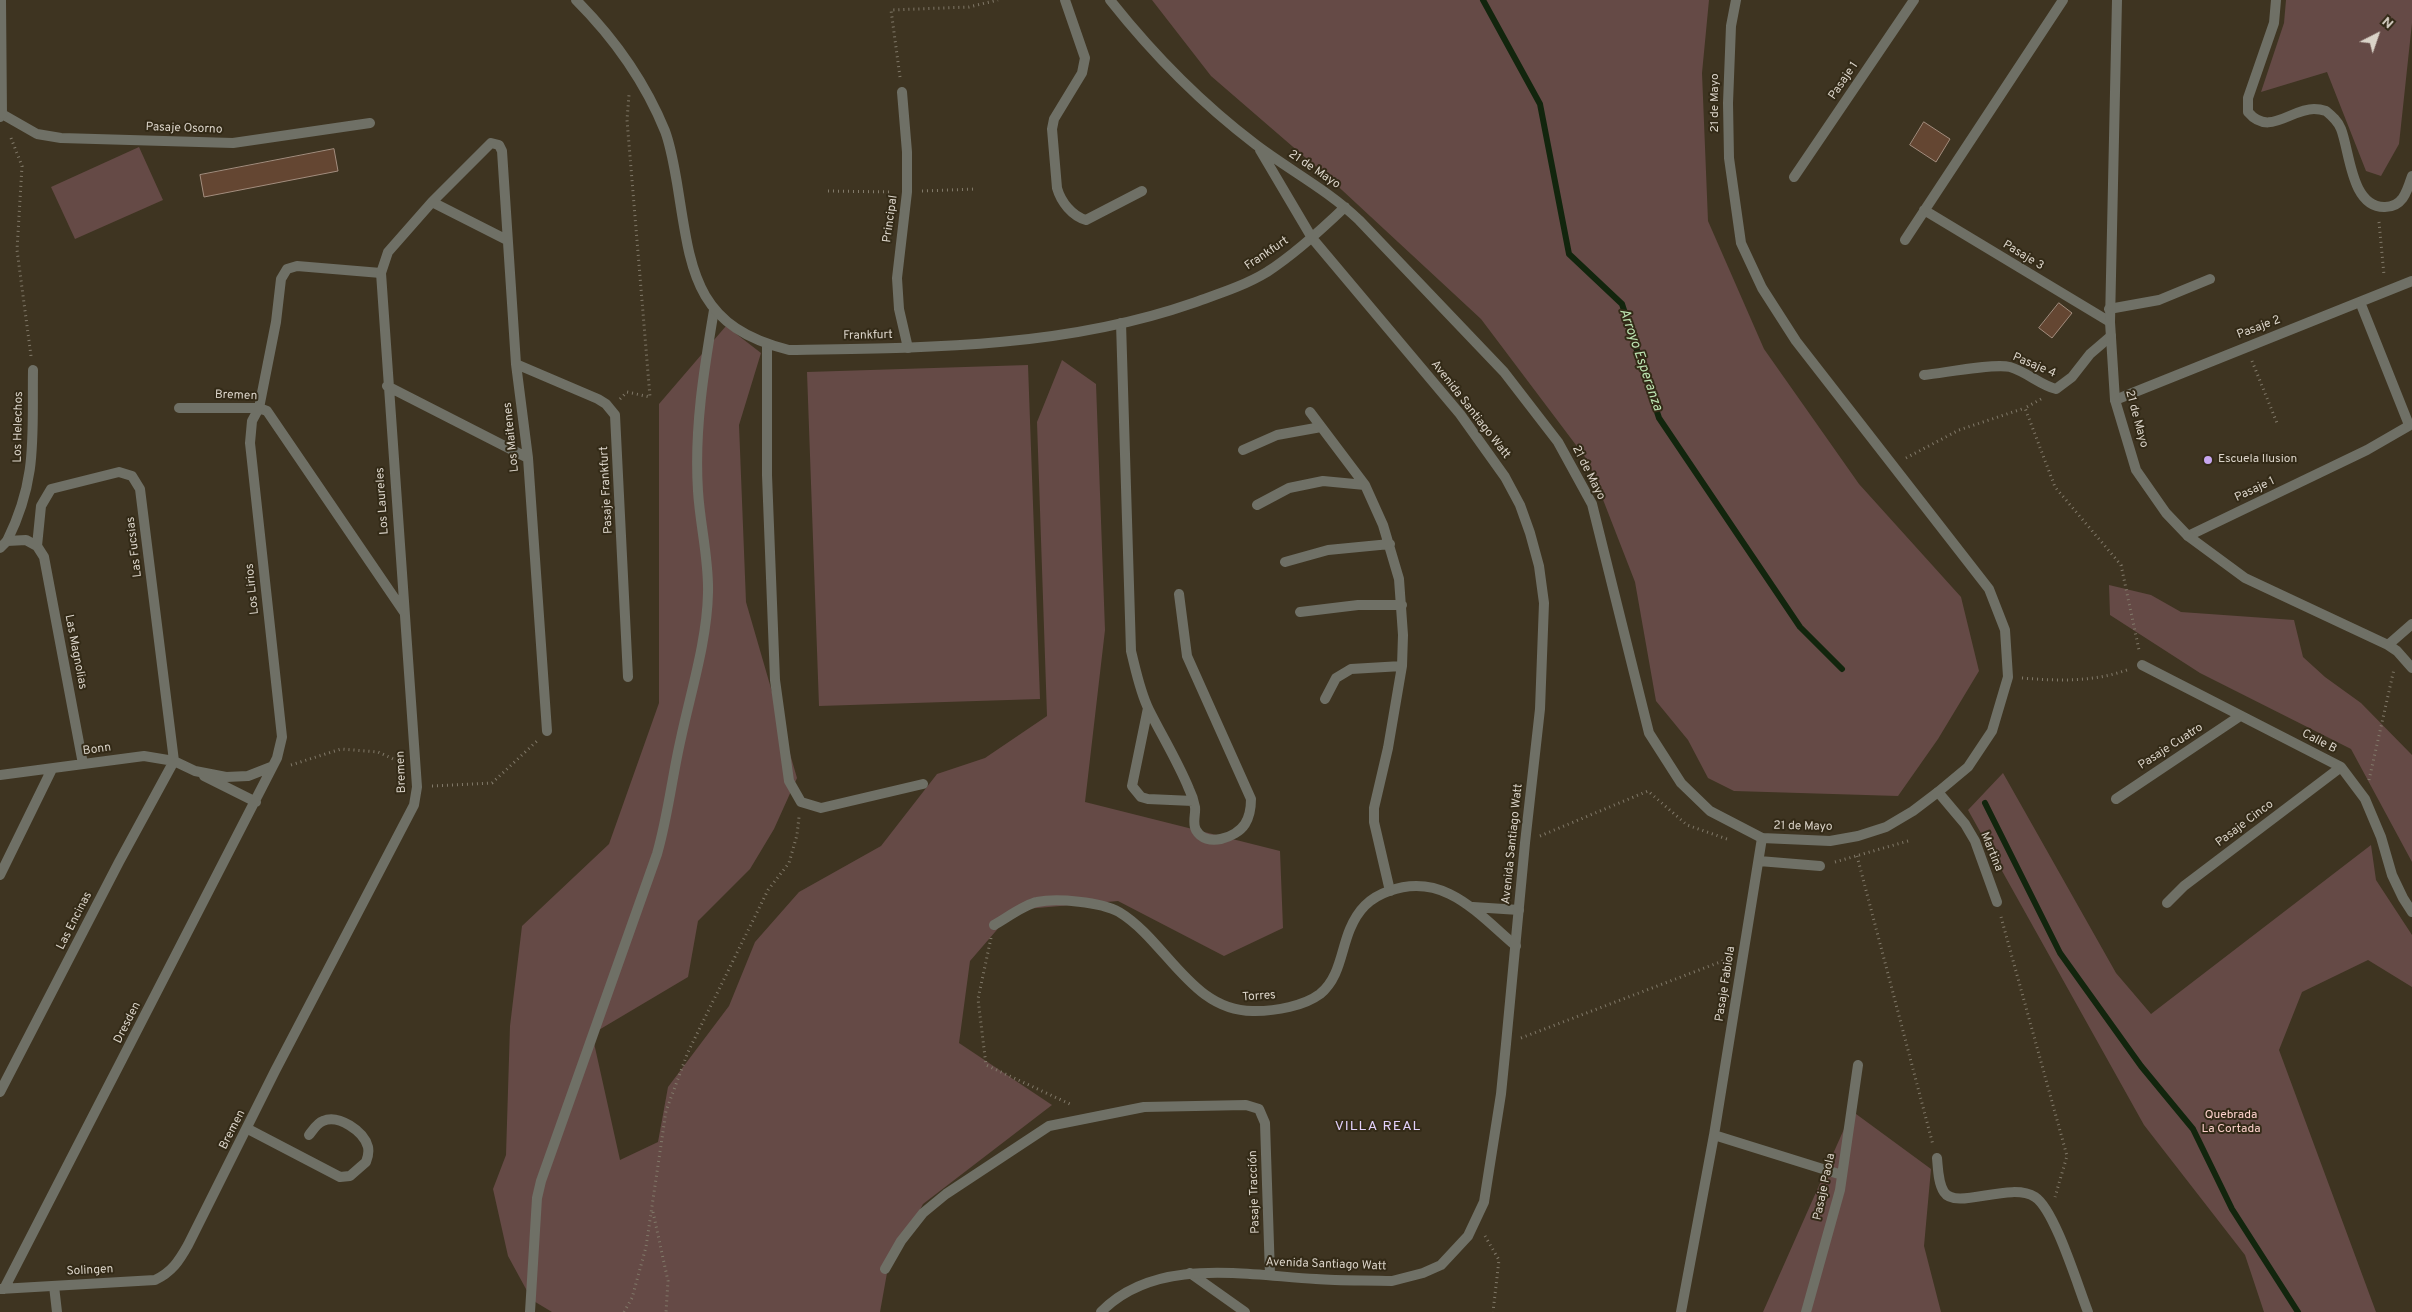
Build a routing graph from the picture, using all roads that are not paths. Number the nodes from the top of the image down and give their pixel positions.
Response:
1 (1, 0) edge
2 (576, 0) edge
3 (1065, 0) edge
4 (1110, 0) edge
5 (1736, 0) edge
6 (1914, 0) edge
7 (2063, 0) edge
8 (2117, 0) edge
9 (2276, 0) edge
10 (1, 86) edge
11 (902, 92) road end
12 (1, 115) edge
13 (370, 123) dead end
14 (495, 143) joint
15 (1257, 146) junction
16 (2412, 176) edge
17 (1794, 177) dead end
18 (1142, 191) dead end
19 (432, 202) junction
20 (1345, 207) junction
21 (1924, 210) junction
22 (1312, 238) junction
23 (507, 240) junction
24 (1905, 240) dead end
25 (380, 273) junction
26 (2210, 279) dead end
27 (2412, 282) edge
28 (2360, 302) junction
29 (2109, 309) junction
30 (714, 310) junction
31 (2110, 322) junction
32 (1122, 323) junction
33 (2111, 336) junction
34 (767, 345) junction
35 (908, 348) junction
36 (516, 364) junction
37 (32, 370) road end
38 (1924, 376) dead end
39 (387, 386) junction
40 (2115, 400) junction
41 (179, 408) dead end
42 (259, 408) junction
43 (1310, 412) dead end
44 (2411, 424) edge
45 (1321, 427) junction
46 (1242, 450) dead end
47 (528, 458) junction
48 (1364, 485) junction
49 (1257, 505) dead end
50 (2188, 536) junction
51 (3, 544) edge
52 (1390, 544) junction
53 (37, 546) junction
54 (1285, 562) dead end
55 (1180, 594) dead end
56 (1402, 605) junction
57 (1300, 612) dead end
58 (405, 613) junction
59 (2412, 624) edge
60 (2388, 645) junction
61 (2142, 665) road end
62 (1402, 666) junction
63 (2412, 668) edge
64 (628, 677) dead end
65 (1325, 699) dead end
66 (1148, 708) junction
67 (2240, 716) junction
68 (548, 731) road end
69 (174, 761) junction
70 (84, 764) junction
71 (271, 767) junction
72 (2341, 767) junction
73 (52, 769) junction
74 (195, 771) junction
75 (0, 775) edge
76 (923, 784) dead end
77 (1938, 792) junction
78 (2116, 798) dead end
79 (1193, 801) junction
80 (256, 802) junction
81 (1762, 838) junction
82 (1758, 861) junction
83 (1820, 866) road end
84 (0, 875) edge
85 (1390, 891) junction
86 (1997, 902) road end
87 (2166, 903) dead end
88 (1473, 907) junction
89 (1519, 910) junction
90 (2412, 912) edge
91 (994, 925) road end
92 (1516, 946) junction
93 (1858, 1065) dead end
94 (0, 1092) edge
95 (248, 1129) junction
96 (308, 1134) dead end
97 (1714, 1135) junction
98 (1937, 1158) road end
99 (1842, 1175) junction
100 (176, 1265) joint
101 (885, 1269) dead end
102 (1190, 1274) junction
103 (1270, 1275) junction
104 (54, 1286) junction
105 (2, 1289) edge
106 (57, 1312) edge
107 (530, 1312) edge
108 (1100, 1312) edge
109 (1245, 1312) edge
110 (1681, 1312) edge
111 (1806, 1312) edge
112 (2088, 1312) edge

1 - 10 street
2 - 30 street, Frankfurt
3 - 18 street
4 - 15 street, 21 de Mayo
5 - 77 street, 21 de Mayo
6 - 17 street, Pasaje 1
7 - 21 street
8 - 29 street, 21 de Mayo
9 - 16 street
10 - 12 street
11 - 35 street, Principal
12 - 13 street, Pasaje Osorno
14 - 19 street, Los Laureles
14 - 23 street, Los Maitenes
15 - 20 street, 21 de Mayo
15 - 22 street, Avenida Santiago Watt
19 - 23 street
19 - 25 street, Los Laureles
20 - 22 street, Frankfurt
20 - 81 street, 21 de Mayo
21 - 24 street
21 - 31 street, Pasaje 3
22 - 32 street, Frankfurt
22 - 89 street, Avenida Santiago Watt
23 - 36 street, Los Maitenes
25 - 39 street, Los Laureles
25 - 42 street, Los Lirios
26 - 29 street
27 - 28 street, Pasaje 2
28 - 40 street, Pasaje 2
28 - 44 street
29 - 31 street, 21 de Mayo
30 - 34 street, Frankfurt
30 - 107 street
31 - 33 street, 21 de Mayo
32 - 35 street, Frankfurt
32 - 66 street
33 - 38 street, Pasaje 4
33 - 40 street, 21 de Mayo
34 - 35 street, Frankfurt
34 - 76 street
36 - 47 street, Los Maitenes
36 - 64 street, Pasaje Frankfurt
37 - 51 street, Los Helechos
39 - 47 street
39 - 58 street, Los Laureles
40 - 50 street, 21 de Mayo
41 - 42 street, Bremen
42 - 58 street, Bremen
42 - 71 street, Los Lirios
43 - 45 street
44 - 50 street, Pasaje 1
45 - 46 street
45 - 48 street
47 - 68 street, Los Maitenes
48 - 49 street
48 - 52 street
50 - 60 street, 21 de Mayo
51 - 53 street
52 - 54 street
52 - 56 street
53 - 69 street, Las Fucsias
53 - 70 street, Las Magnolias
55 - 79 street
56 - 57 street
56 - 62 street
58 - 95 street, Bremen
59 - 60 street
60 - 63 street, 21 de Mayo
61 - 67 street, Calle B
62 - 65 street
62 - 85 street
66 - 79 street
66 - 79 street
67 - 72 street, Calle B
67 - 78 street, Pasaje Cuatro
69 - 70 street, Bonn
69 - 74 street, Bonn
69 - 94 street, Las Encinas
70 - 73 street, Bonn
71 - 74 street, Bonn
71 - 80 street, Dresden
72 - 87 street, Pasaje Cinco
72 - 90 street, Calle B
73 - 75 street, Bonn
73 - 84 street
74 - 80 street, Bonn
77 - 81 street, 21 de Mayo
77 - 86 street, Martina
80 - 105 street, Dresden
81 - 82 street, Pasaje Fabiola
82 - 83 street
82 - 97 street, Pasaje Fabiola
85 - 88 street, Torres
85 - 91 street, Torres
88 - 89 street, Torres
88 - 92 street, Torres
89 - 92 street, Avenida Santiago Watt
92 - 103 street, Avenida Santiago Watt
93 - 99 street, Pasaje Paola
95 - 96 street
95 - 100 street, Bremen
97 - 99 street
97 - 110 street, Pasaje Fabiola
98 - 112 street
99 - 111 street, Pasaje Paola
100 - 104 street, Solingen
101 - 103 street, Pasaje Tracción
102 - 103 street, Avenida Santiago Watt
102 - 108 street, Avenida Santiago Watt
102 - 109 street
104 - 105 street, Solingen
104 - 106 street

